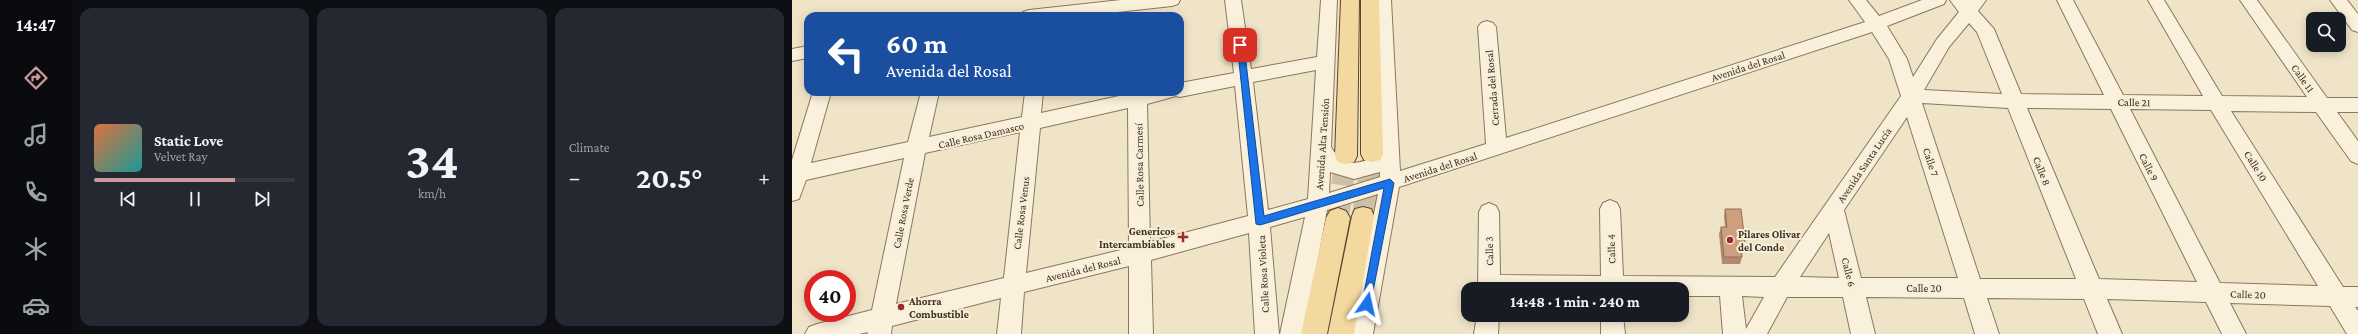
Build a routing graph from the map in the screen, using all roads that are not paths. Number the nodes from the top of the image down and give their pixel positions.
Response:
1 (1172, 0) edge
2 (1233, 0) edge
3 (1329, 0) edge
4 (1350, 0) edge
5 (1370, 0) edge
6 (1383, 0) edge
7 (1857, 0) edge
8 (1938, 0) edge
9 (2065, 0) edge
10 (2156, 0) edge
11 (2248, 0) edge
12 (2338, 0) edge
13 (1969, 4) edge
14 (1134, 7) edge
15 (1038, 12) edge
16 (1876, 24) junction
17 (2358, 26) edge
18 (1487, 27) dead end
19 (804, 53) edge
20 (792, 55) edge
21 (1327, 61) junction
22 (1244, 76) junction
23 (1184, 89) edge
24 (821, 96) edge
25 (929, 96) edge
26 (1034, 96) edge
27 (1134, 96) edge
28 (1138, 96) edge
29 (1911, 96) junction
30 (2013, 100) junction
31 (2116, 102) junction
32 (2216, 103) junction
33 (2321, 104) junction
34 (2358, 105) edge
35 (1031, 123) junction
36 (916, 149) junction
37 (1322, 149) junction
38 (1496, 149) junction
39 (1380, 153) junction
40 (1346, 156) tunnel mouth
41 (2358, 156) edge
42 (795, 175) edge
43 (1390, 183) junction
44 (792, 193) edge
45 (1318, 204) junction
46 (1610, 209) dead end
47 (1834, 210) junction
48 (1488, 212) dead end
49 (1363, 216) tunnel mouth
50 (1338, 218) tunnel mouth
51 (1260, 221) junction
52 (1141, 254) junction
53 (1490, 282) edge
54 (1612, 282) edge
55 (1730, 285) junction
56 (1782, 285) junction
57 (1689, 286) edge
58 (1012, 287) junction
59 (1853, 288) junction
60 (1973, 288) junction
61 (2091, 289) junction
62 (2213, 293) junction
63 (2348, 297) edge
64 (1487, 322) edge
65 (1612, 322) edge
66 (881, 326) edge
67 (2358, 331) edge
68 (817, 334) edge
69 (1009, 334) edge
70 (1141, 334) edge
71 (1267, 334) edge
72 (1292, 334) edge
73 (1314, 334) edge
74 (1340, 334) edge
75 (1361, 334) edge
76 (1486, 334) edge
77 (1612, 334) edge
78 (1734, 334) edge
79 (1755, 334) edge
80 (1863, 334) edge
81 (1987, 334) edge
82 (2110, 334) edge
83 (2234, 334) edge

1 - 14 street
2 - 22 street, Calle Rosa Violeta
3 - 21 street, Avenida Alta Tensión
4 - 40 main road
5 - 39 main road
6 - 39 street
7 - 16 street, Calle 7
8 - 16 street, Avenida del Rosal
9 - 31 street, Calle 9
10 - 32 street, Calle 10
11 - 33 street, Calle 11
12 - 17 street
13 - 29 street, Avenida Santa Lucía
13 - 30 street, Calle 8
14 - 15 street
16 - 29 street, Calle 7
16 - 38 street, Avenida del Rosal
18 - 38 street, Cerrada del Rosal
19 - 20 street
21 - 22 street
21 - 37 street, Avenida Alta Tensión
22 - 23 street
22 - 51 street, Calle Rosa Violeta
24 - 42 street
25 - 36 street, Calle Rosa Verde
26 - 35 street, Calle Rosa Venus
27 - 35 street, Calle Rosa Damasco
28 - 52 street, Calle Rosa Carmesí
29 - 30 street, Calle 21
29 - 47 street, Avenida Santa Lucía
29 - 60 street, Calle 7
30 - 31 street, Calle 21
30 - 61 street, Calle 8
31 - 32 street, Calle 21
31 - 62 street, Calle 9
32 - 33 street, Calle 21
32 - 63 street, Calle 10
33 - 34 street, Calle 21
33 - 41 street, Calle 11
35 - 36 street, Calle Rosa Damasco
35 - 58 street, Calle Rosa Venus
36 - 42 street, Calle Rosa Damasco
36 - 66 street, Calle Rosa Verde
37 - 39 street
37 - 45 street, Avenida Alta Tensión
38 - 43 street, Avenida del Rosal
39 - 43 street
42 - 44 street
43 - 45 street, Avenida del Rosal
43 - 75 street
45 - 51 street, Avenida del Rosal
45 - 72 street, Avenida Alta Tensión
46 - 54 street, Calle 4
47 - 56 street, Avenida Santa Lucía
47 - 59 street, Calle 6
48 - 53 street, Calle 3
49 - 74 main road
50 - 73 main road
51 - 52 street, Avenida del Rosal
51 - 71 street, Calle Rosa Violeta
52 - 58 street, Avenida del Rosal
52 - 70 street, Calle Rosa Carmesí
55 - 56 street, Calle 20
55 - 57 street, Calle 20
55 - 78 street
56 - 59 street, Calle 20
56 - 79 street, Avenida Santa Lucía
58 - 66 street, Avenida del Rosal
58 - 69 street, Calle Rosa Venus
59 - 60 street, Calle 20
59 - 80 street, Calle 6
60 - 61 street, Calle 20
60 - 81 street, Calle 7
61 - 62 street, Calle 20
61 - 82 street, Calle 8
62 - 63 street, Calle 20
62 - 83 street, Calle 9
63 - 67 street, Calle 10
64 - 76 street
65 - 77 street
66 - 68 street, Avenida del Rosal

